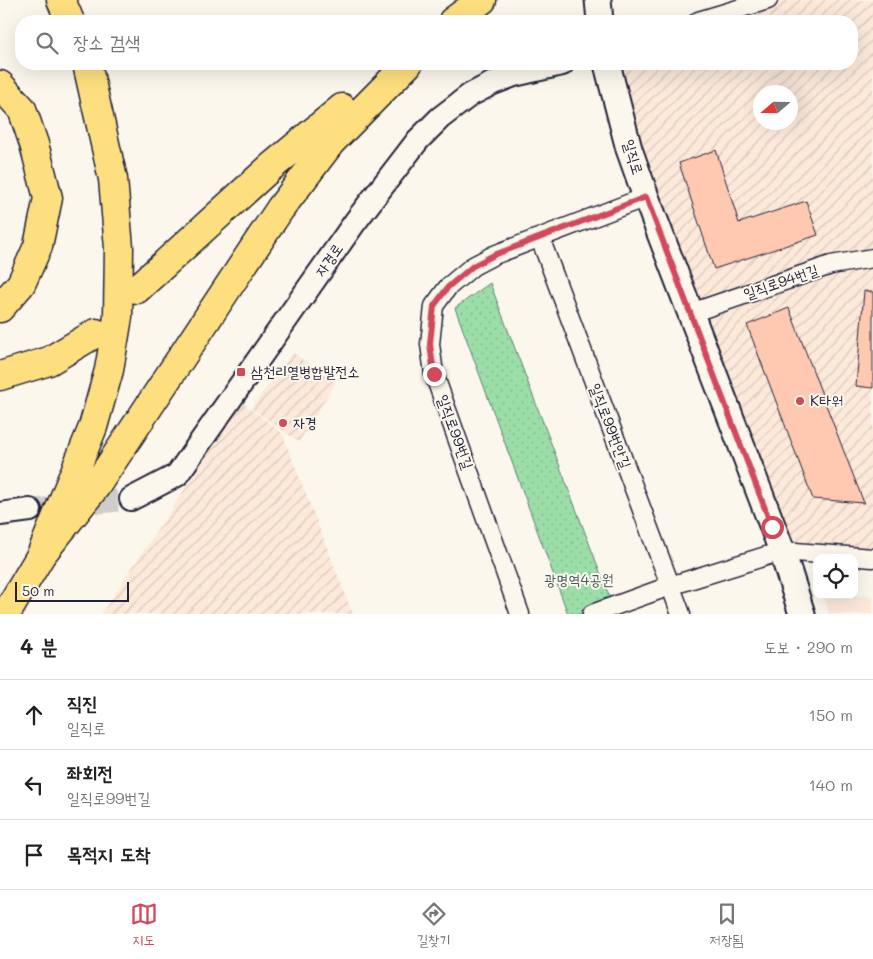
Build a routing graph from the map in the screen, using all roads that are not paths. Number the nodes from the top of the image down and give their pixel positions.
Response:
1 (61, 0) edge
2 (482, 0) edge
3 (598, 0) edge
4 (768, 0) edge
5 (67, 15) edge
6 (460, 15) edge
7 (599, 15) edge
8 (718, 15) edge
9 (88, 70) edge
10 (388, 70) edge
11 (402, 70) edge
12 (536, 70) edge
13 (609, 70) edge
14 (0, 85) edge
15 (646, 197) junction
16 (540, 238) junction
17 (873, 258) edge
18 (137, 289) dead end
19 (0, 308) edge
20 (691, 313) junction
21 (96, 333) dead end
22 (0, 376) edge
23 (131, 499) tunnel mouth
24 (30, 510) tunnel mouth
25 (0, 514) edge
26 (782, 551) junction
27 (41, 554) junction
28 (873, 558) edge
29 (670, 586) junction
30 (6, 614) edge
31 (520, 614) edge
32 (592, 614) edge
33 (681, 614) edge
34 (802, 614) edge

1 - 5 highway
2 - 6 highway
3 - 7 main road
4 - 8 street
9 - 27 highway
10 - 18 highway
11 - 27 highway
12 - 23 street, 자경로
13 - 15 main road, 일직로
14 - 19 highway
15 - 16 street, 일직로99번길
15 - 20 main road, 일직로
16 - 29 street, 일직로99번안길
16 - 31 street, 일직로99번길
17 - 20 street, 일직로94번길
20 - 26 main road, 일직로
21 - 22 highway
24 - 25 street
26 - 28 street
26 - 29 street
26 - 34 main road, 일직로
27 - 30 highway
29 - 32 street
29 - 33 street, 일직로99번안길

